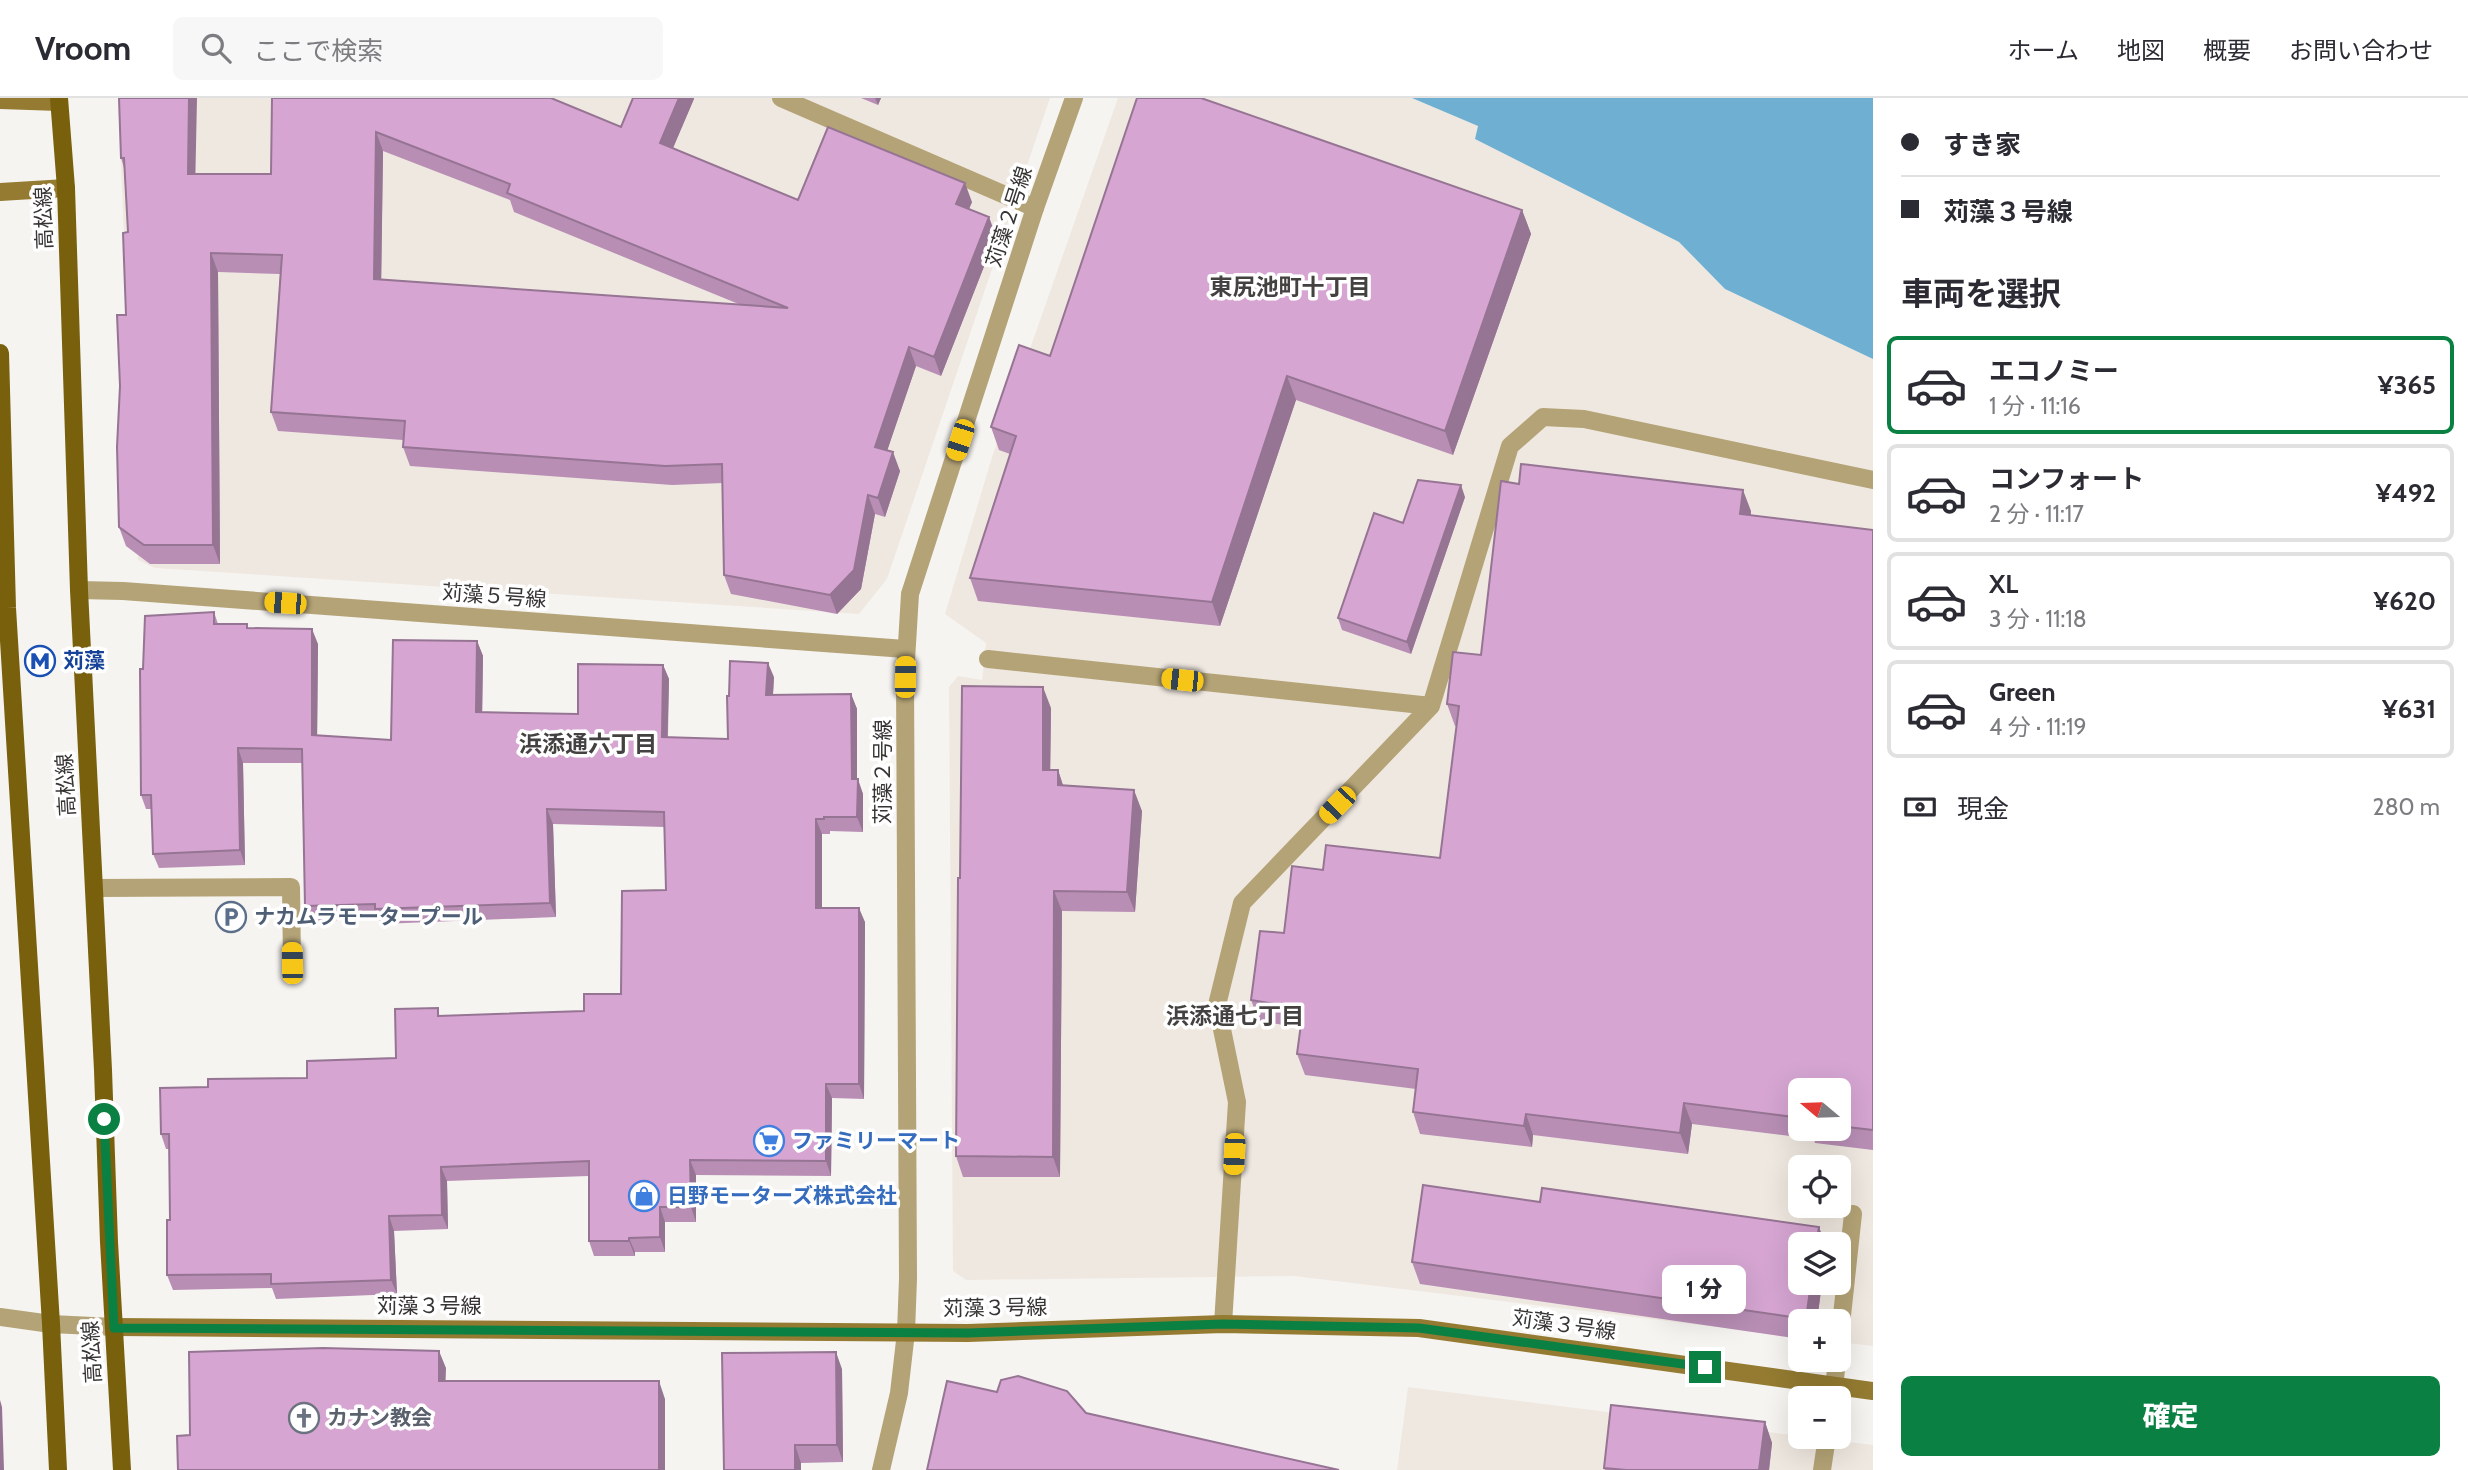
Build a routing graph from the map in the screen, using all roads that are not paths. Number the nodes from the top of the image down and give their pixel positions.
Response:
1 (781, 98) edge
2 (1074, 98) edge
3 (0, 100) edge
4 (59, 100) edge
5 (66, 188) junction
6 (0, 192) edge
7 (1035, 208) junction
8 (0, 353) edge
9 (1873, 480) edge
10 (79, 590) junction
11 (3, 609) edge
12 (905, 649) junction
13 (988, 659) dead end
14 (1431, 706) junction
15 (94, 888) junction
16 (292, 963) dead end
17 (1853, 1214) dead end
18 (1843, 1309) edge
19 (0, 1317) edge
20 (51, 1324) junction
21 (1223, 1324) junction
22 (114, 1328) junction
23 (906, 1332) junction
24 (1795, 1386) edge
25 (1873, 1391) edge
26 (1851, 1392) edge
27 (1825, 1449) edge
28 (58, 1470) edge
29 (122, 1470) edge
30 (881, 1470) edge
31 (1822, 1470) edge

1 - 7 street
2 - 7 street, 苅藻２号線
3 - 4 street
4 - 5 main road, 高松線
5 - 6 street
5 - 10 main road, 高松線
7 - 12 street, 苅藻２号線
8 - 11 main road, 高松線
9 - 14 street
10 - 12 street, 苅藻５号線
10 - 15 main road, 高松線
11 - 20 main road, 高松線
12 - 23 street, 苅藻２号線
13 - 14 street
14 - 21 street
15 - 16 street
15 - 22 main road, 高松線
17 - 18 street
19 - 20 street
20 - 22 street
20 - 28 main road, 高松線
21 - 23 street, 苅藻３号線
21 - 24 street, 苅藻３号線
22 - 23 street, 苅藻３号線
22 - 29 main road, 高松線
23 - 30 street, 苅藻２号線
25 - 26 street, 苅藻３号線
27 - 31 street

